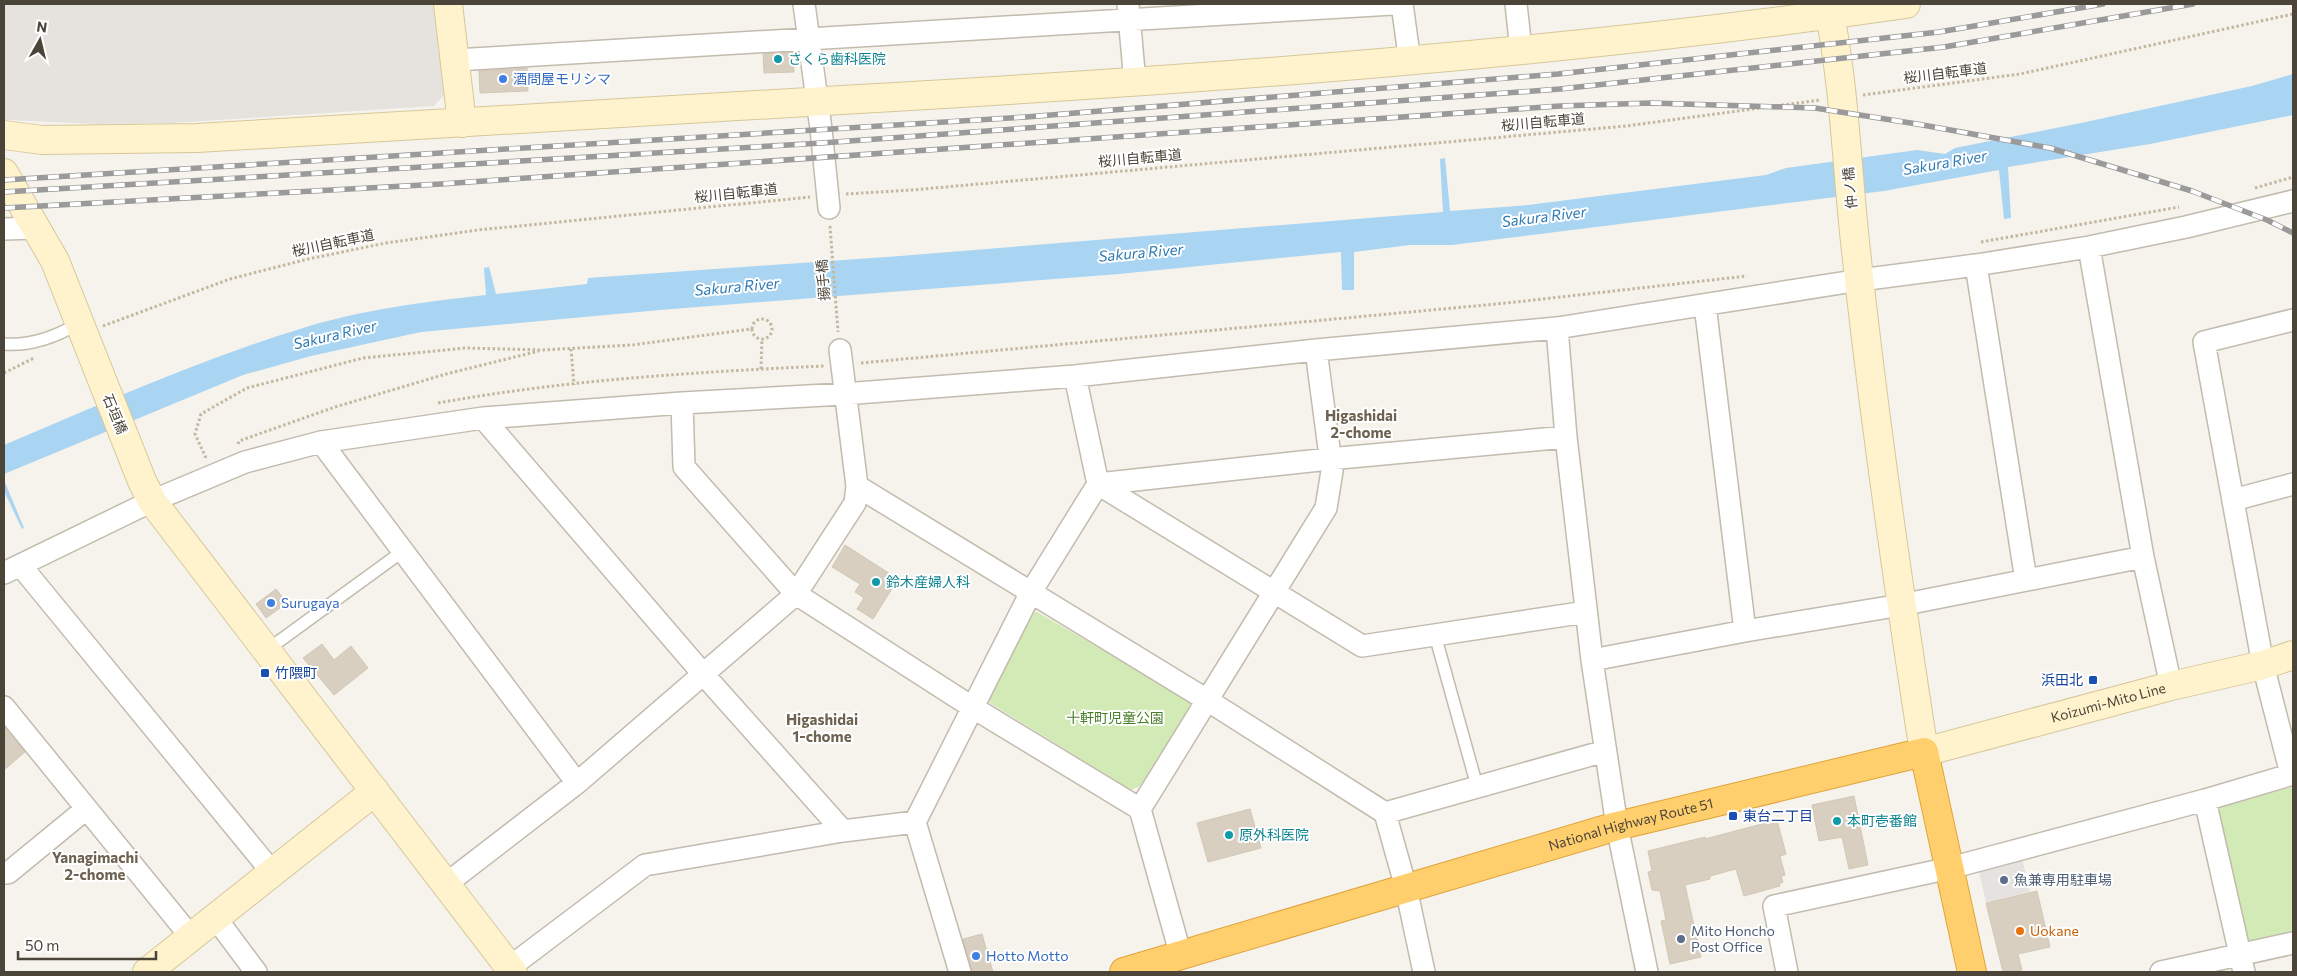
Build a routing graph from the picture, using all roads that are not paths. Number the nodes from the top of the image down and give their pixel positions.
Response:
1 (448, 4) edge
2 (804, 4) edge
3 (1393, 4) edge
4 (1402, 4) edge
5 (1516, 4) edge
6 (1906, 4) edge
7 (1830, 9) edge
8 (1129, 11) edge
9 (809, 38) junction
10 (1521, 50) junction
11 (455, 60) junction
12 (1410, 62) junction
13 (1134, 83) junction
14 (817, 102) junction
15 (462, 123) junction
16 (4, 135) edge
17 (4, 173) edge
18 (828, 201) road end
19 (2293, 201) edge
20 (37, 228) junction
21 (4, 229) edge
22 (2089, 247) junction
23 (1976, 265) junction
24 (1860, 280) junction
25 (1705, 305) junction
26 (2293, 320) edge
27 (1557, 328) junction
28 (84, 334) junction
29 (4, 344) edge
30 (1316, 350) junction
31 (840, 357) road end
32 (1075, 376) junction
33 (844, 394) junction
34 (682, 403) junction
35 (483, 418) junction
36 (1566, 437) junction
37 (321, 442) junction
38 (1329, 459) junction
39 (1098, 484) junction
40 (2293, 484) edge
41 (857, 486) junction
42 (147, 491) junction
43 (2233, 500) junction
44 (403, 551) junction
45 (2143, 556) junction
46 (13, 570) edge
47 (2026, 580) junction
48 (1031, 592) junction
49 (1276, 592) junction
50 (796, 594) junction
51 (1901, 605) junction
52 (1586, 612) junction
53 (1745, 631) junction
54 (1435, 635) junction
55 (266, 650) junction
56 (2293, 655) edge
57 (1592, 660) junction
58 (2262, 665) junction
59 (704, 675) junction
60 (2171, 686) junction
61 (1207, 700) junction
62 (4, 707) edge
63 (972, 707) junction
64 (1606, 752) junction
65 (1924, 752) junction
66 (2292, 774) edge
67 (577, 783) junction
68 (1477, 786) junction
69 (375, 791) junction
70 (2205, 800) junction
71 (86, 809) junction
72 (1140, 809) junction
73 (1385, 813) junction
74 (915, 822) junction
75 (1617, 826) junction
76 (843, 831) junction
77 (1950, 868) junction
78 (272, 872) junction
79 (4, 873) edge
80 (446, 884) junction
81 (1406, 888) junction
82 (215, 917) junction
83 (191, 937) junction
84 (2293, 943) edge
85 (1181, 956) junction
86 (2242, 964) edge
87 (511, 970) edge
88 (147, 972) edge
89 (256, 972) edge
90 (960, 972) edge
91 (1124, 972) edge
92 (1424, 972) edge
93 (1647, 972) edge
94 (1787, 972) edge
95 (1972, 972) edge
96 (2161, 972) edge

1 - 11 street
2 - 9 street
3 - 8 street
4 - 12 street
5 - 10 street
6 - 7 street
7 - 10 street
7 - 24 street, 仲ノ橋
8 - 9 street
8 - 13 street
9 - 11 street
9 - 14 street
10 - 12 street
11 - 15 street
12 - 13 street
13 - 14 street
14 - 15 street
14 - 18 street
15 - 16 street
17 - 20 street, 石垣橋
19 - 22 street
20 - 21 street
20 - 28 street, 石垣橋
22 - 23 street
22 - 45 street
23 - 24 street
23 - 47 street
24 - 25 street
24 - 51 street, 仲ノ橋
25 - 27 street
25 - 53 street
26 - 43 street
27 - 30 street
27 - 36 street
28 - 29 lane
28 - 42 street, 石垣橋
30 - 32 street
30 - 38 street
31 - 33 street
32 - 33 street
32 - 39 street
33 - 34 street
33 - 41 street
34 - 35 street
34 - 50 street
35 - 37 street
35 - 59 street
36 - 38 street
36 - 52 street
37 - 42 street
37 - 44 street
38 - 39 street
38 - 49 street
39 - 48 street
39 - 49 street
40 - 43 street
41 - 48 street
41 - 50 street
42 - 46 street
42 - 55 street, 石垣橋
43 - 58 street
44 - 55 lane
44 - 67 street
45 - 47 street
45 - 60 street
46 - 78 street
47 - 51 street
48 - 61 street
48 - 63 street
49 - 54 street
49 - 61 street
50 - 59 street
50 - 63 street
51 - 53 street
51 - 65 street, 仲ノ橋
52 - 54 street
52 - 57 street
53 - 57 street
54 - 68 lane
55 - 69 street, 石垣橋
56 - 58 street, Koizumi-Mito Line
57 - 64 street
58 - 60 street, Koizumi-Mito Line
58 - 66 street
59 - 67 street
59 - 76 street
60 - 65 street, Koizumi-Mito Line
61 - 72 street
61 - 73 street
62 - 71 street
63 - 72 street
63 - 74 street
64 - 68 street
64 - 75 street
65 - 75 highway, National Highway Route 51
65 - 77 highway
66 - 70 street
67 - 80 street
68 - 73 street
69 - 78 street
69 - 80 street, 石垣橋
70 - 77 street
70 - 86 street
71 - 79 street
71 - 83 street
72 - 85 street
73 - 81 street
74 - 76 street
74 - 90 street
75 - 81 highway, National Highway Route 51
75 - 93 street
76 - 87 street
77 - 94 street
77 - 95 highway
78 - 82 street
80 - 87 street, 石垣橋
81 - 85 highway, National Highway Route 51
81 - 92 street
82 - 83 street
82 - 89 street
83 - 88 street
84 - 86 street
85 - 91 highway, National Highway Route 51
86 - 96 street

